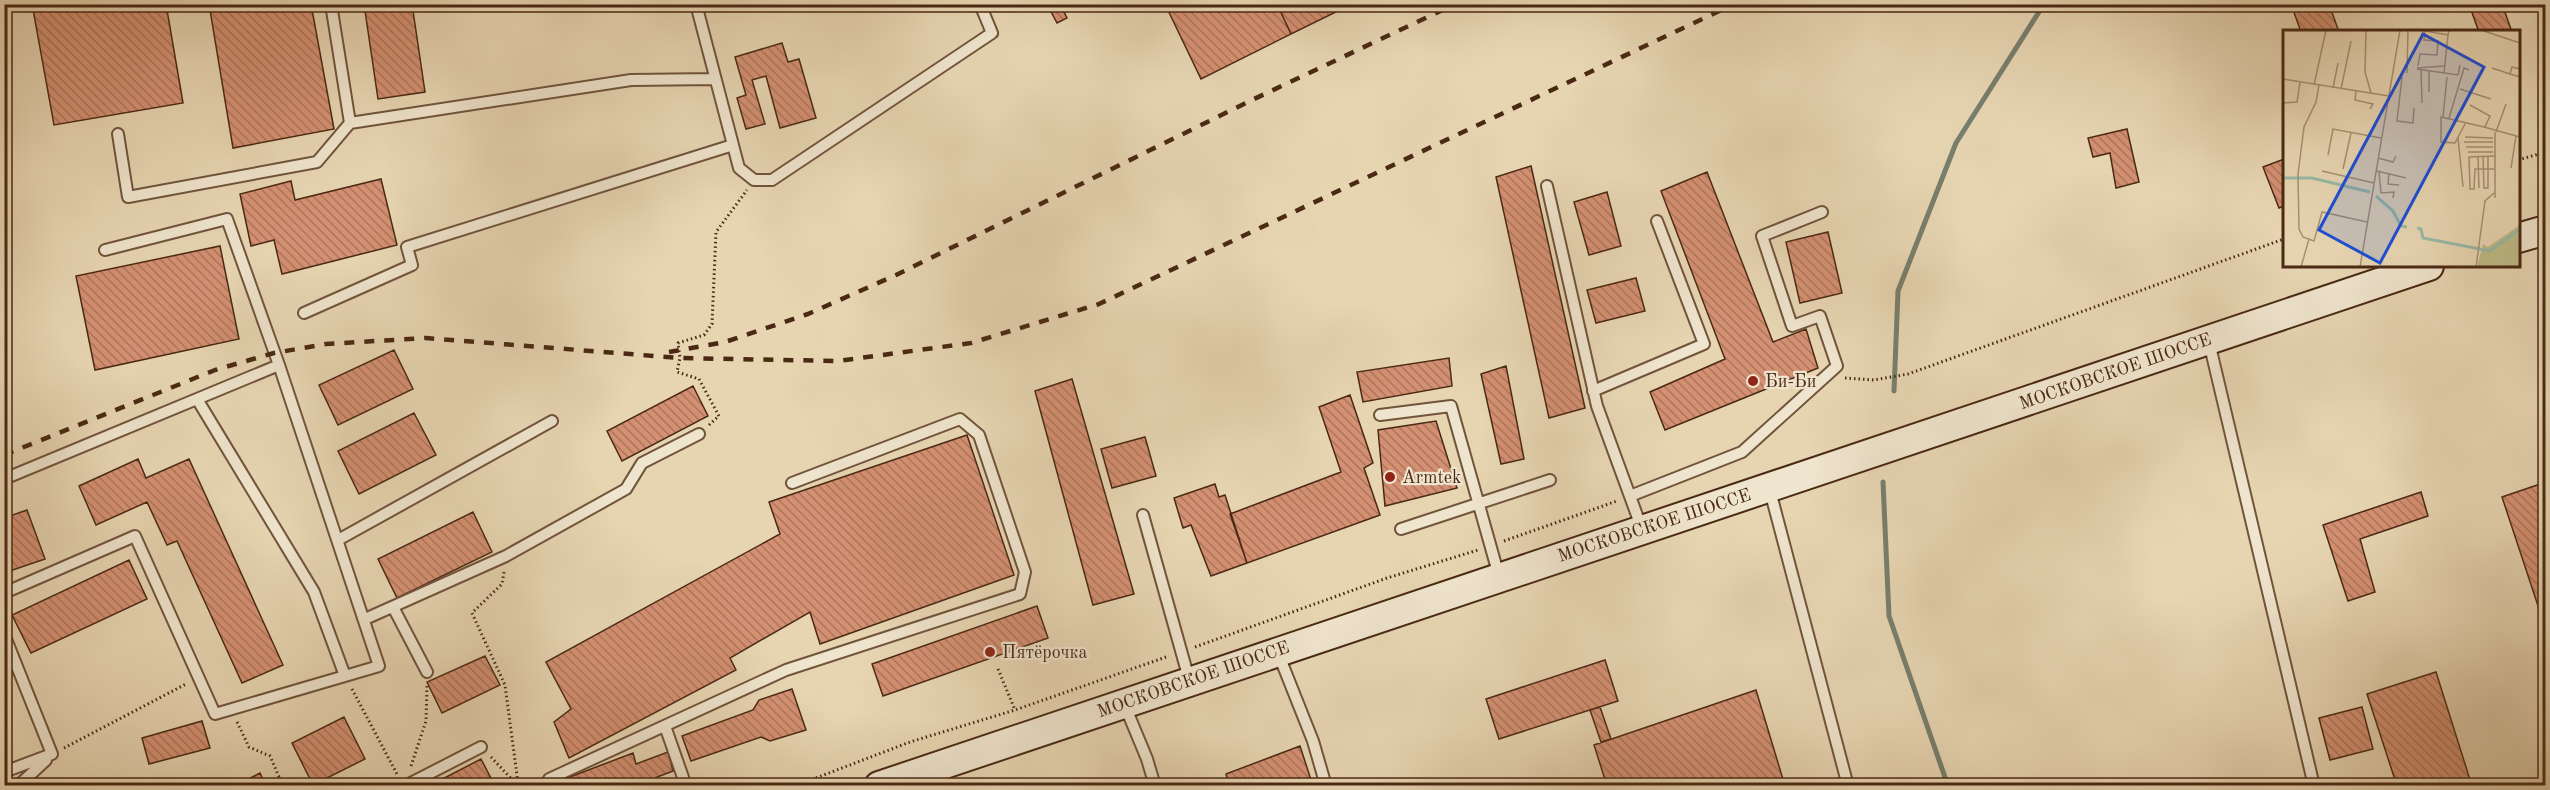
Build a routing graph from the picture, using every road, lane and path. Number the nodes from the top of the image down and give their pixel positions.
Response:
1 (331, 4) edge
2 (696, 4) edge
3 (980, 4) edge
4 (715, 79) junction
5 (350, 123) junction
6 (118, 134) dead end
7 (733, 145) junction
8 (2546, 152) edge
9 (2520, 159) edge
10 (754, 180) junction
11 (1547, 186) dead end
12 (1822, 212) dead end
13 (1657, 221) dead end
14 (2546, 230) edge
15 (2520, 237) edge
16 (2283, 239) edge
17 (105, 250) dead end
18 (2426, 267) edge
19 (304, 313) dead end
20 (2208, 339) junction
21 (279, 365) junction
22 (1816, 385) junction
23 (1593, 391) junction
24 (197, 399) junction
25 (1380, 415) dead end
26 (552, 421) dead end
27 (699, 434) joint
28 (4, 479) edge
29 (1550, 480) dead end
30 (792, 483) dead end
31 (1768, 487) junction
32 (1630, 496) junction
33 (1478, 503) junction
34 (1143, 515) dead end
35 (1401, 529) dead end
36 (1642, 529) junction
37 (338, 540) junction
38 (1490, 546) junction
39 (506, 556) junction
40 (1499, 576) junction
41 (4, 593) edge
42 (393, 607) junction
43 (365, 619) junction
44 (4, 634) edge
45 (1277, 650) junction
46 (1181, 652) junction
47 (998, 669) dead end
48 (427, 672) joint
49 (345, 676) junction
50 (199, 677) junction
51 (1189, 680) junction
52 (1123, 703) junction
53 (231, 709) junction
54 (1015, 710) junction
55 (665, 726) junction
56 (480, 747) joint
57 (52, 754) junction
58 (4, 772) edge
59 (549, 779) dead end
60 (405, 782) edge
61 (518, 784) edge
62 (18, 786) edge
63 (283, 786) edge
64 (686, 786) edge
65 (795, 786) edge
66 (879, 786) edge
67 (1155, 786) edge
68 (1326, 786) edge
69 (1848, 786) edge
70 (2314, 786) edge

1 - 5 lane
2 - 4 lane
3 - 10 lane
4 - 5 lane
4 - 7 lane
5 - 6 lane
7 - 10 lane
7 - 19 lane
8 - 9 path
10 - 27 path
11 - 23 lane
12 - 22 lane
13 - 23 lane
14 - 15 main road
16 - 22 path
17 - 21 lane
18 - 20 main road, МОСКОВСКОЕ ШОССЕ
20 - 31 main road, МОСКОВСКОЕ ШОССЕ
20 - 70 lane
21 - 24 lane
21 - 37 lane
22 - 32 lane
23 - 32 lane
24 - 28 lane
24 - 49 lane
25 - 33 lane
26 - 37 lane
27 - 39 lane
29 - 33 lane
30 - 55 lane
31 - 36 main road, МОСКОВСКОЕ ШОССЕ
31 - 69 lane
32 - 36 lane
32 - 38 path
33 - 35 lane
33 - 38 lane
34 - 46 lane
36 - 40 main road, МОСКОВСКОЕ ШОССЕ
37 - 43 lane
38 - 40 lane
38 - 46 path
39 - 42 lane
39 - 61 path
40 - 45 main road, МОСКОВСКОЕ ШОССЕ
41 - 50 lane
42 - 43 lane
42 - 48 lane
43 - 49 lane
44 - 57 lane
45 - 51 main road, МОСКОВСКОЕ ШОССЕ
45 - 68 lane
46 - 51 lane
46 - 54 path
47 - 54 path
48 - 60 path
49 - 53 lane
49 - 60 path
50 - 53 lane
50 - 57 path
51 - 52 main road, МОСКОВСКОЕ ШОССЕ
52 - 66 main road, МОСКОВСКОЕ ШОССЕ
52 - 67 lane
53 - 63 path
54 - 65 path
55 - 59 lane
55 - 64 lane
56 - 60 lane
56 - 61 path
57 - 58 lane
57 - 62 lane

